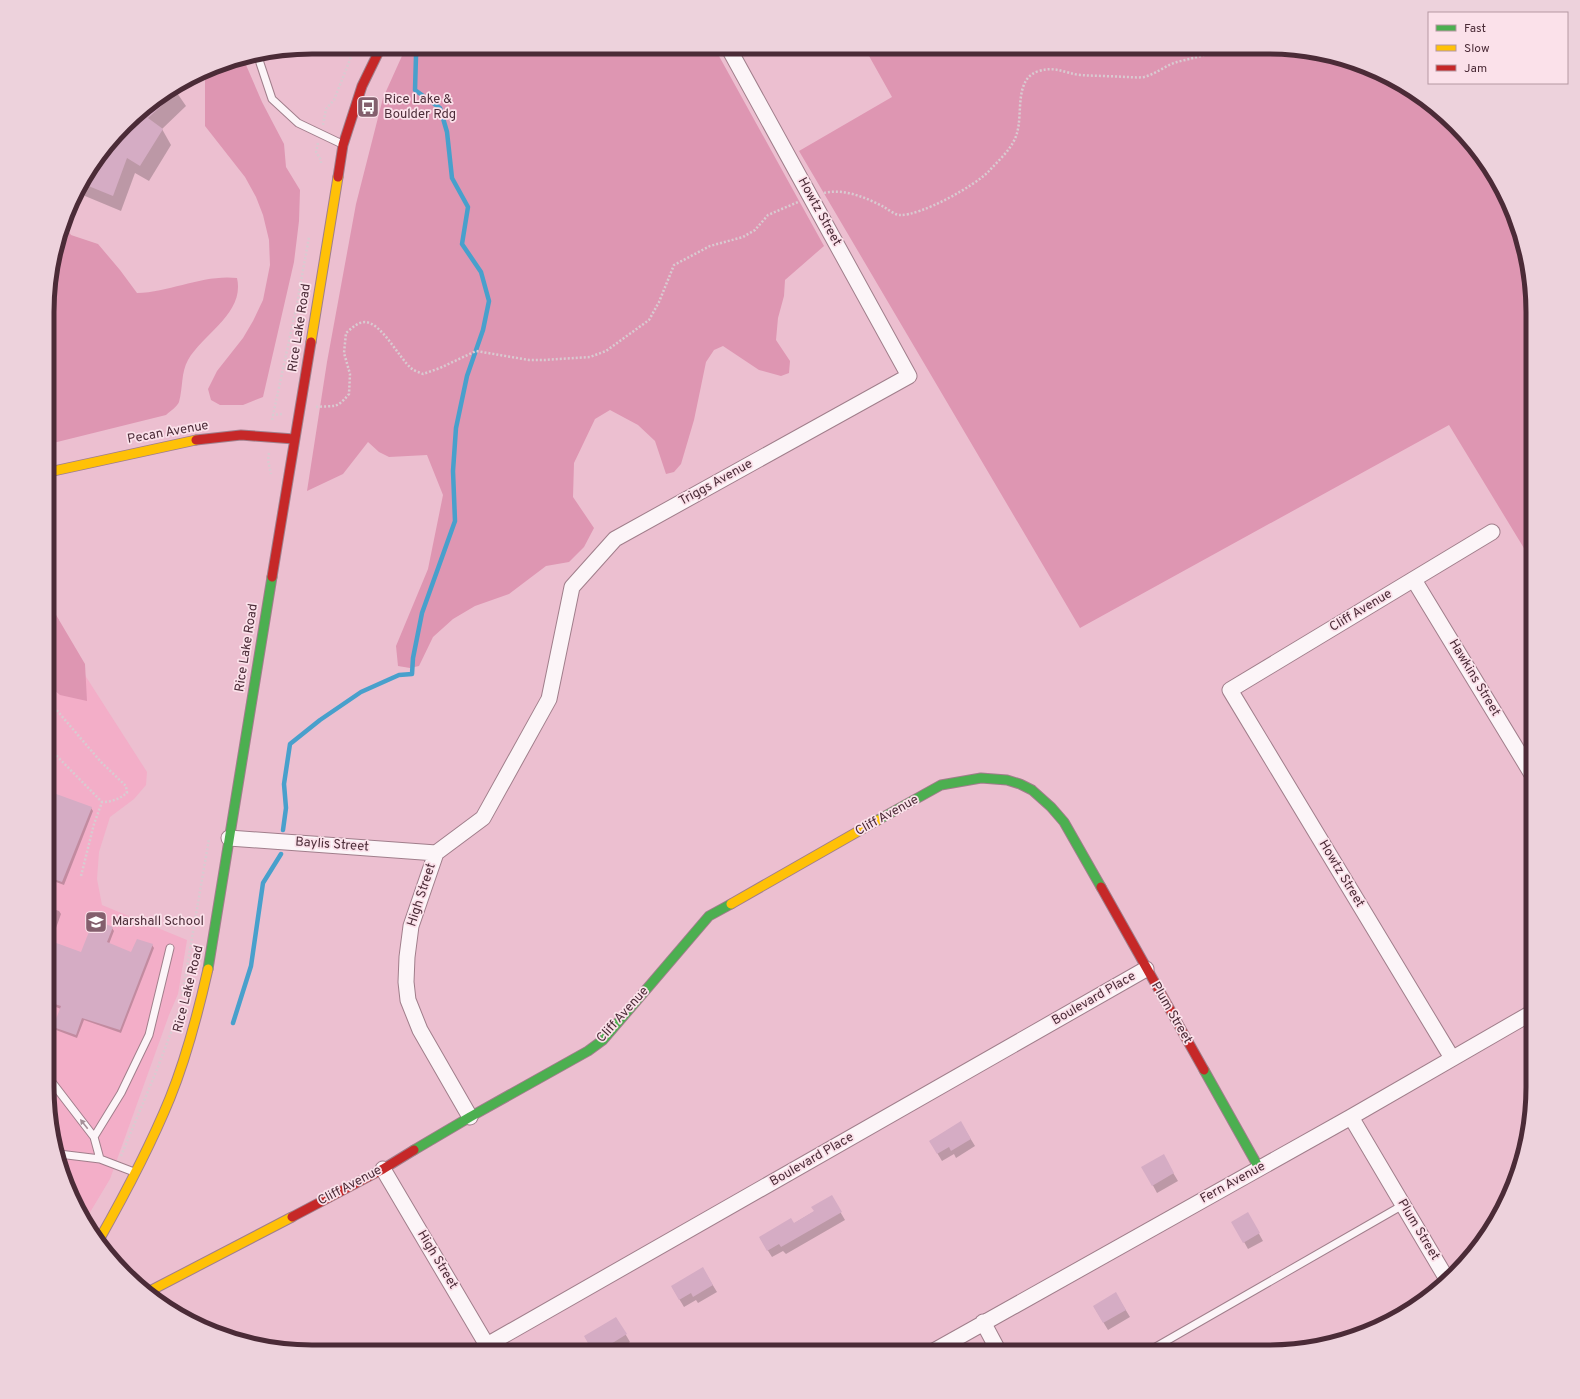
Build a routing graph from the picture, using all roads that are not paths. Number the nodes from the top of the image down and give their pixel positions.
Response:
1 (378, 54) edge
2 (732, 54) edge
3 (260, 60) edge
4 (343, 145) junction
5 (909, 376) joint
6 (294, 439) junction
7 (54, 471) edge
8 (1492, 532) dead end
9 (1414, 580) junction
10 (564, 628) joint
11 (1230, 690) joint
12 (1526, 764) edge
13 (1043, 798) joint
14 (229, 838) junction
15 (436, 853) junction
16 (170, 948) dead end
17 (1146, 969) junction
18 (1526, 1016) edge
19 (1452, 1058) junction
20 (54, 1088) edge
21 (470, 1117) junction
22 (1351, 1117) junction
23 (94, 1137) junction
24 (63, 1155) edge
25 (100, 1159) junction
26 (1259, 1168) junction
27 (383, 1169) junction
28 (136, 1173) junction
29 (1403, 1205) junction
30 (102, 1235) edge
31 (1444, 1275) edge
32 (152, 1290) edge
33 (983, 1322) junction
34 (483, 1345) edge
35 (495, 1345) edge
36 (944, 1345) edge
37 (995, 1345) edge
38 (1159, 1345) edge

1 - 4 street, Rice Lake Road
2 - 5 street, Howtz Street
3 - 4 lane
4 - 6 street, Rice Lake Road
5 - 10 street, Triggs Avenue
6 - 7 street, Pecan Avenue
6 - 14 street, Rice Lake Road
8 - 9 street, Cliff Avenue
9 - 11 street, Cliff Avenue
9 - 12 street, Hawkins Street
10 - 15 street, High Street
11 - 19 street, Howtz Street
13 - 17 street, Plum Street
13 - 21 street, Cliff Avenue
14 - 15 street, Baylis Street
14 - 28 street, Rice Lake Road
15 - 21 street, High Street
16 - 23 lane
17 - 26 street, Plum Street
17 - 35 street, Boulevard Place
18 - 19 street, Fern Avenue
19 - 22 street, Fern Avenue
23 -> 20 lane
21 - 27 street, Cliff Avenue
22 - 26 street, Fern Avenue
22 - 29 street, Plum Street
23 - 25 lane
24 - 25 lane
25 - 28 lane
26 - 33 street, Fern Avenue
27 - 32 street, Cliff Avenue
27 - 34 street, High Street
28 - 30 street, Rice Lake Road
29 - 31 street, Plum Street
29 - 38 lane
33 - 36 street, Fern Avenue
33 - 37 street

